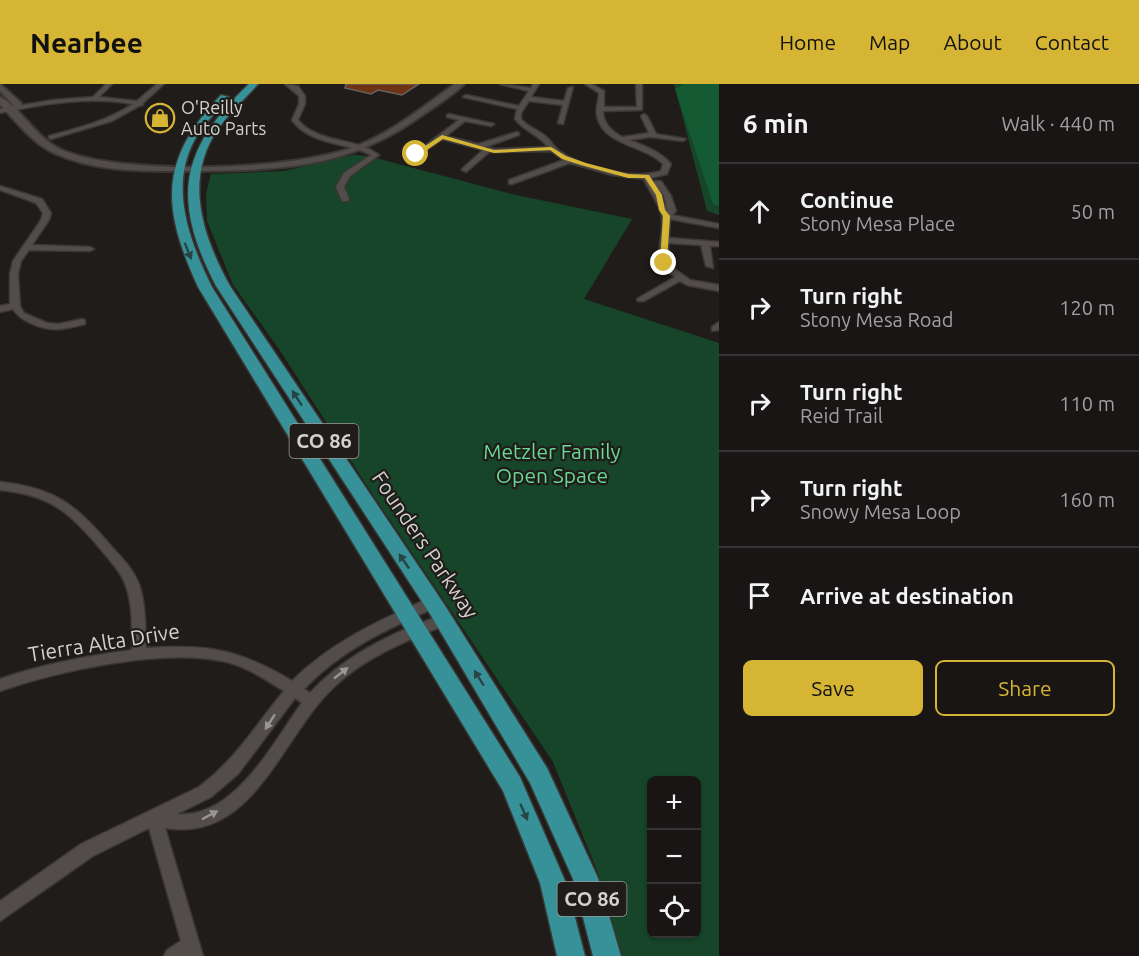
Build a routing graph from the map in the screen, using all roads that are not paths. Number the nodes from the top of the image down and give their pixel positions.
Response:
1 (109, 84) edge
2 (161, 84) edge
3 (239, 84) edge
4 (254, 84) edge
5 (288, 84) edge
6 (460, 84) edge
7 (503, 84) edge
8 (588, 84) edge
9 (639, 84) edge
10 (0, 86) edge
11 (534, 87) edge
12 (570, 88) dead end
13 (96, 97) junction
14 (466, 97) dead end
15 (528, 99) junction
16 (0, 100) edge
17 (566, 103) junction
18 (141, 104) junction
19 (20, 107) junction
20 (522, 108) junction
21 (600, 109) junction
22 (5, 110) edge
23 (449, 116) dead end
24 (644, 116) dead end
25 (464, 119) junction
26 (561, 123) dead end
27 (491, 124) dead end
28 (517, 134) dead end
29 (653, 135) junction
30 (442, 137) junction
31 (683, 139) dead end
32 (622, 140) junction
33 (49, 142) junction
34 (476, 147) junction
35 (361, 148) junction
36 (551, 148) junction
37 (487, 150) junction
38 (416, 154) dead end
39 (571, 160) junction
40 (180, 167) junction
41 (196, 168) junction
42 (466, 170) dead end
43 (647, 177) junction
44 (512, 182) dead end
45 (0, 188) edge
46 (345, 199) dead end
47 (666, 216) junction
48 (719, 226) edge
49 (665, 240) junction
50 (705, 243) junction
51 (719, 244) edge
52 (25, 247) junction
53 (90, 249) dead end
54 (710, 266) dead end
55 (680, 278) junction
56 (719, 288) edge
57 (641, 299) dead end
58 (15, 306) junction
59 (0, 309) edge
60 (82, 322) dead end
61 (0, 486) edge
62 (438, 612) junction
63 (414, 622) junction
64 (139, 655) junction
65 (0, 685) edge
66 (294, 690) junction
67 (312, 700) junction
68 (154, 818) junction
69 (0, 912) edge
70 (192, 950) edge
71 (173, 956) edge
72 (571, 956) edge
73 (607, 956) edge

1 - 13 street
2 - 18 street
3 - 40 highway, CO 86
4 - 41 highway, Founders Parkway / CO 86
5 - 35 street
6 - 35 street
7 - 11 street
8 - 21 street
9 - 21 street
10 - 19 street
11 - 15 street
12 - 17 street
13 - 18 street
13 - 19 street
14 - 20 street
15 - 17 street
15 - 20 street
16 - 22 street
17 - 26 street
18 - 33 street
19 - 22 street
19 - 33 street
20 - 36 street
21 - 32 street
22 - 33 street
23 - 25 street
24 - 29 street
25 - 27 street
25 - 30 street
28 - 34 street
29 - 31 street
29 - 32 street
30 - 34 street
30 - 38 street
32 - 43 street
33 - 40 street
33 - 40 street
34 - 37 street
35 - 41 street
35 - 46 street
36 - 37 street
36 - 39 street
37 - 42 street
39 - 43 street
39 - 44 street
40 - 41 street
40 -> 63 highway, CO 86
62 -> 41 highway, Founders Parkway / CO 86
43 - 47 street
45 - 52 street
47 - 48 street
47 - 49 street
49 - 50 street
49 - 55 street
50 - 51 street
50 - 54 street
52 - 53 street
52 - 58 street
55 - 56 street
55 - 57 street
58 - 59 street
58 - 60 street
61 - 64 street
62 - 63 street
73 -> 62 highway, Founders Parkway / CO 86
63 - 66 street
67 -> 63 street
63 -> 72 highway, CO 86
64 - 65 street, Tierra Alta Drive
64 - 66 street, Tierra Alta Drive
66 - 67 street, Tierra Alta Drive
66 -> 68 street
68 -> 67 street
68 - 69 street
68 - 70 street
70 - 71 street

